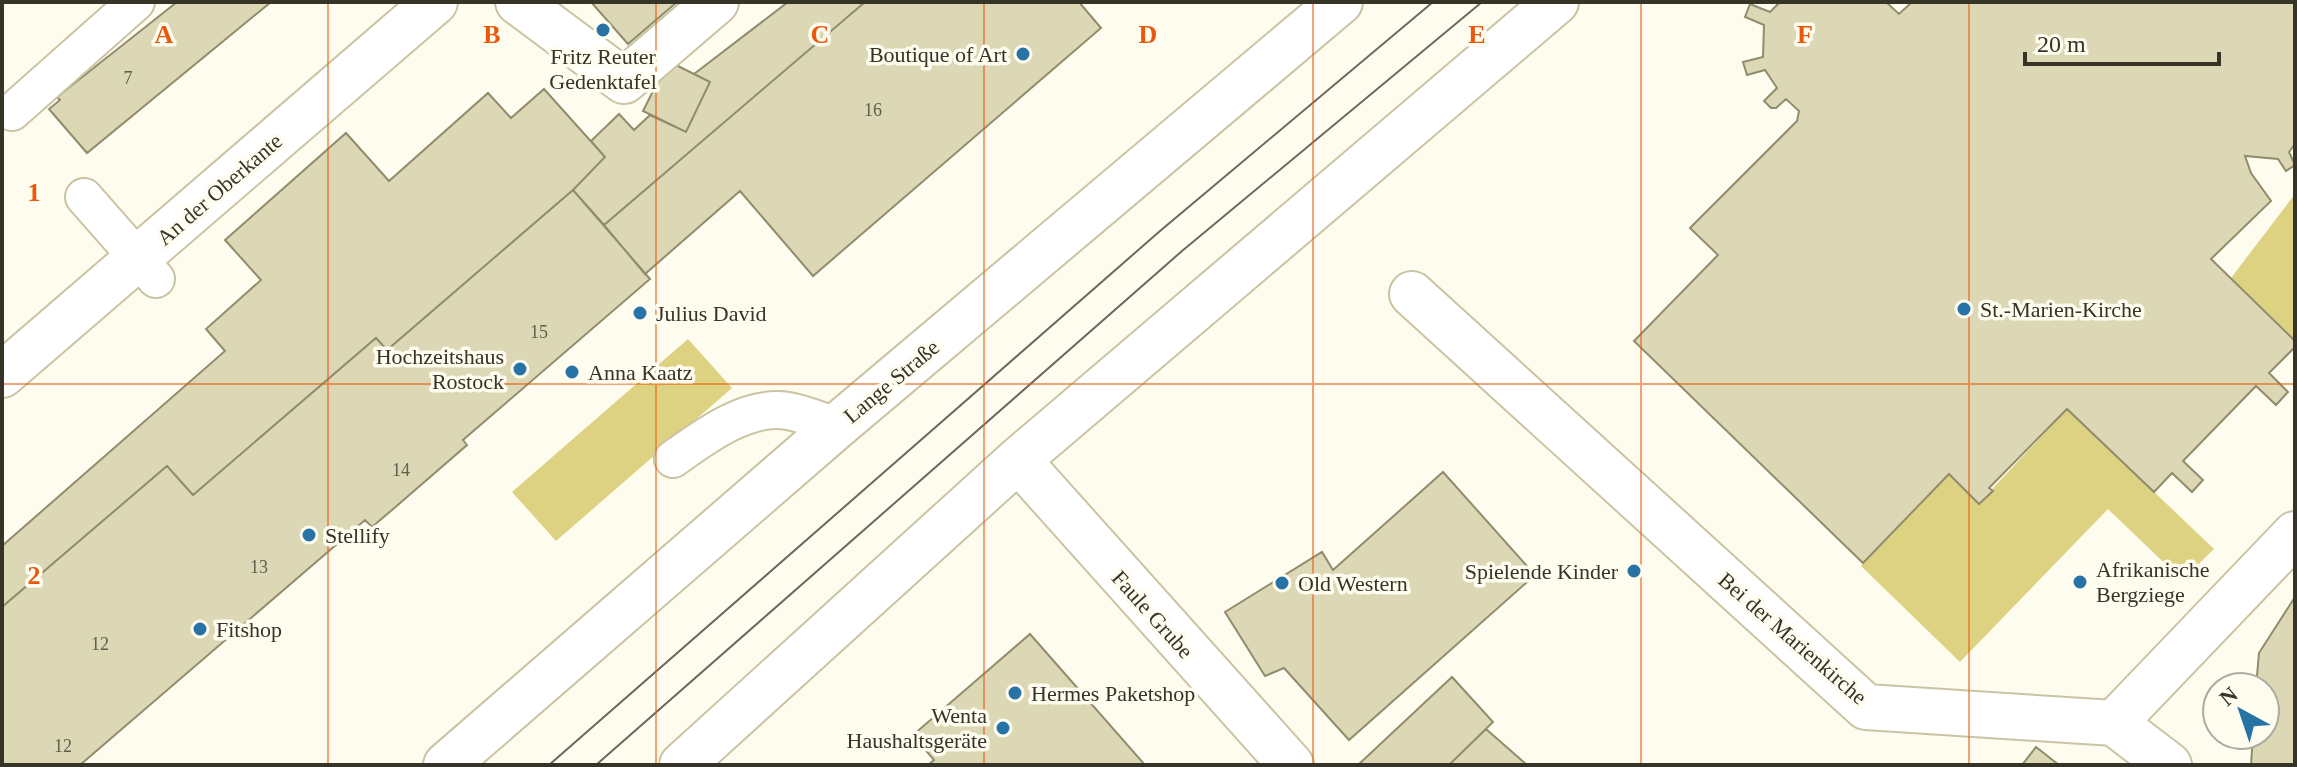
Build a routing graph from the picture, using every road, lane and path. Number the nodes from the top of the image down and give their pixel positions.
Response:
1 (136, 2) edge
2 (435, 2) edge
3 (518, 2) edge
4 (716, 2) edge
5 (1340, 2) edge
6 (1556, 2) edge
7 (12, 112) dead end
8 (84, 197) dead end
9 (146, 269) junction
10 (1412, 294) dead end
11 (2, 375) edge
12 (837, 426) junction
13 (673, 459) dead end
14 (1018, 460) junction
15 (2295, 534) edge
16 (2114, 723) junction
17 (446, 765) edge
18 (682, 765) edge
19 (1291, 765) edge
20 (2169, 765) edge

1 - 7 lane
2 - 9 street, An der Oberkante
3 - 4 street
5 - 12 street, Lange Straße
6 - 14 street
8 - 9 lane
9 - 11 street, An der Oberkante
10 - 16 street, Bei der Marienkirche
12 - 13 lane
12 - 17 street, Lange Straße
14 - 18 street
14 - 19 street, Faule Grube
15 - 16 street
16 - 20 street

